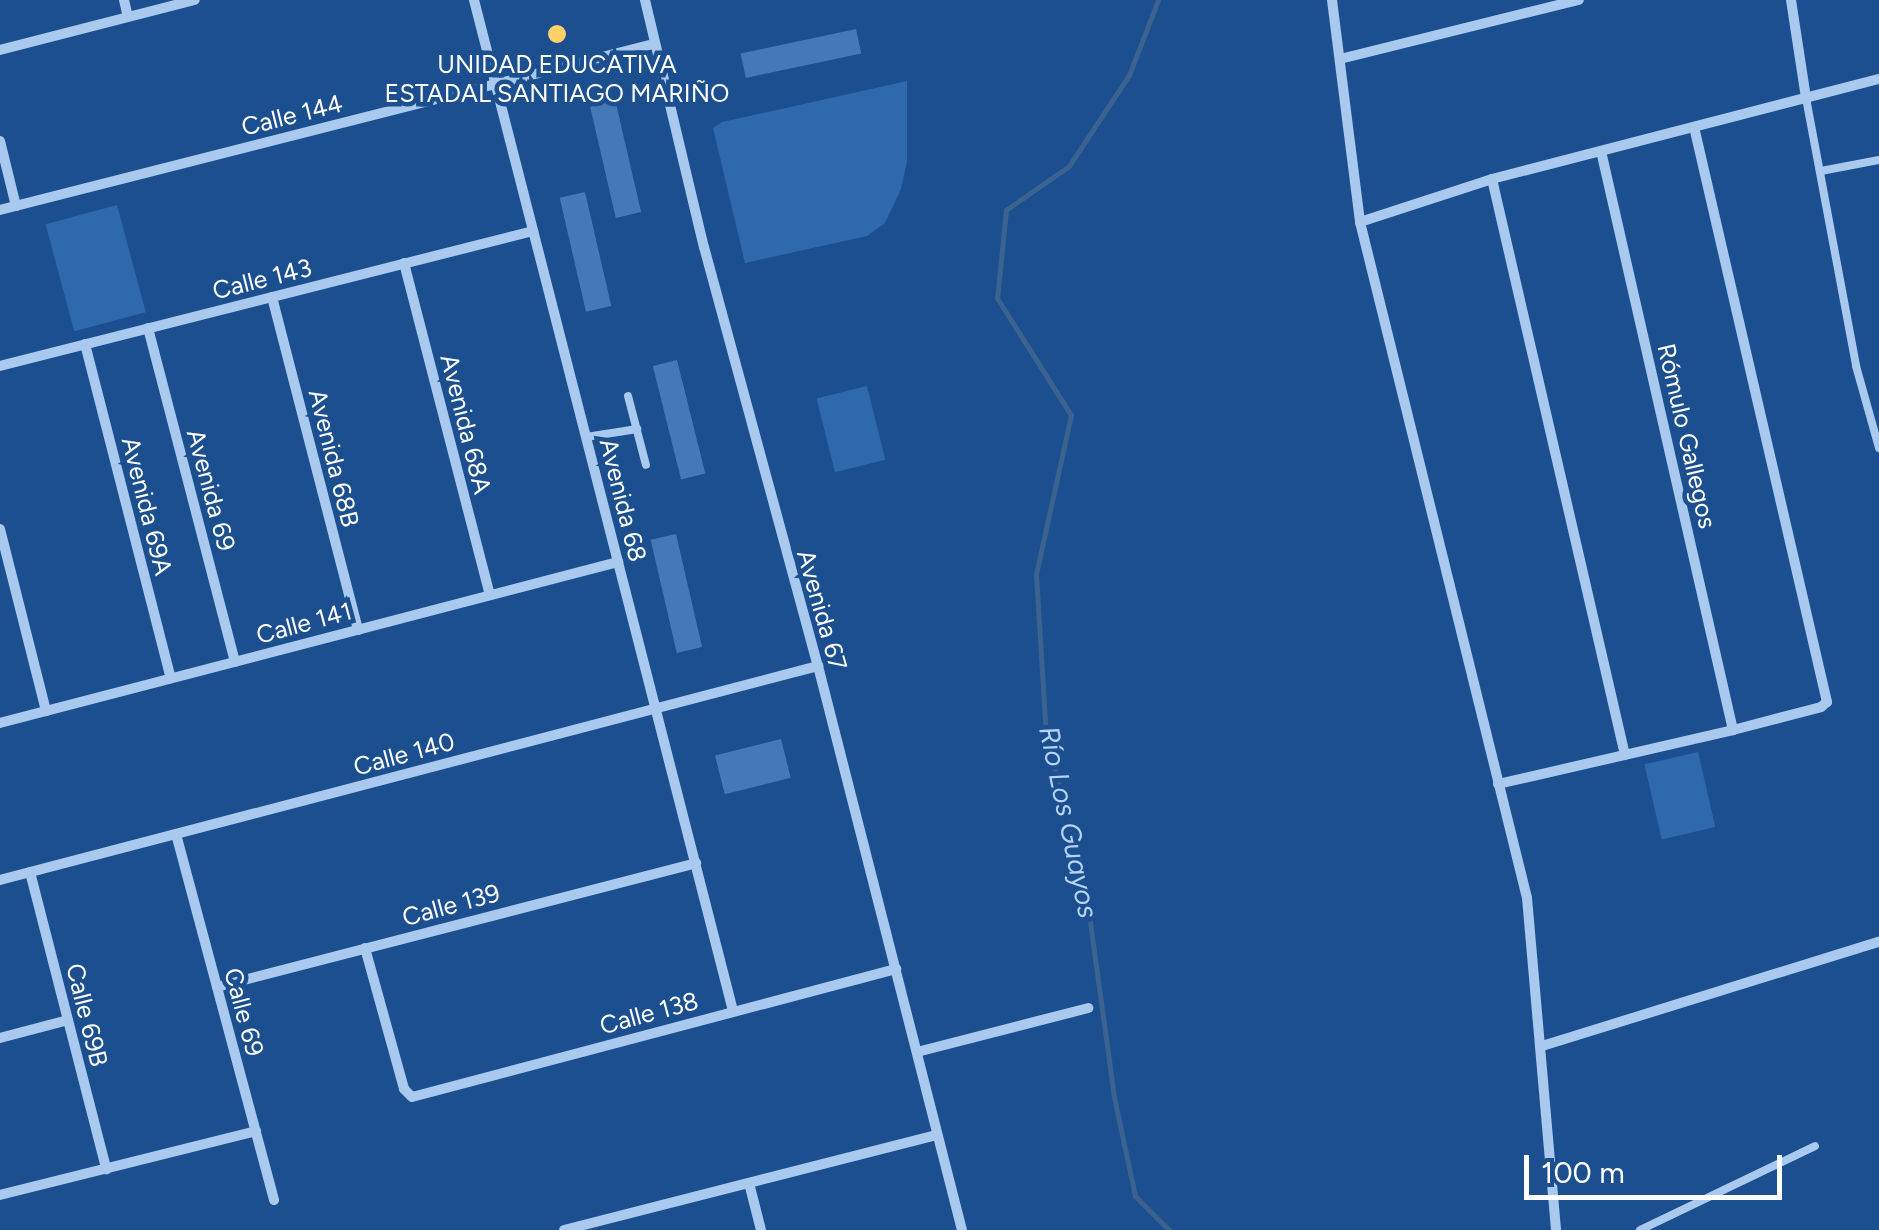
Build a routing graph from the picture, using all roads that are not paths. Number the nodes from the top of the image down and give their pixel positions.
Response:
1 (124, 0) edge
2 (195, 0) edge
3 (474, 0) edge
4 (645, 0) edge
5 (1332, 0) edge
6 (1511, 0) edge
7 (1579, 0) edge
8 (1791, 0) edge
9 (1513, 16) junction
10 (128, 17) junction
11 (653, 44) junction
12 (0, 50) edge
13 (1340, 59) junction
14 (1879, 79) edge
15 (496, 84) junction
16 (1806, 98) junction
17 (1694, 127) junction
18 (0, 140) edge
19 (1601, 151) junction
20 (1879, 160) edge
21 (1821, 170) junction
22 (1492, 179) junction
23 (16, 206) junction
24 (0, 210) edge
25 (1360, 222) junction
26 (534, 231) junction
27 (404, 263) junction
28 (272, 297) junction
29 (148, 328) junction
30 (85, 344) junction
31 (0, 366) edge
32 (628, 396) dead end
33 (637, 429) junction
34 (586, 437) junction
35 (1879, 448) edge
36 (646, 464) dead end
37 (0, 529) edge
38 (618, 562) junction
39 (490, 595) junction
40 (358, 630) junction
41 (235, 662) junction
42 (818, 666) junction
43 (171, 678) junction
44 (656, 708) junction
45 (46, 710) junction
46 (0, 722) edge
47 (1734, 730) junction
48 (1625, 755) junction
49 (1498, 784) junction
50 (176, 834) junction
51 (696, 863) junction
52 (30, 872) junction
53 (0, 880) edge
54 (1879, 942) edge
55 (366, 948) junction
56 (896, 969) junction
57 (217, 987) junction
58 (1088, 1008) dead end
59 (734, 1011) junction
60 (68, 1020) junction
61 (0, 1038) edge
62 (1542, 1046) junction
63 (917, 1052) junction
64 (256, 1131) junction
65 (936, 1135) junction
66 (1815, 1146) dead end
67 (106, 1168) junction
68 (749, 1183) junction
69 (0, 1195) edge
70 (274, 1200) dead end
71 (569, 1229) edge
72 (761, 1230) edge
73 (962, 1230) edge
74 (1556, 1230) edge
75 (1640, 1230) edge

1 - 10 street
2 - 10 street
3 - 15 street, Avenida 68
4 - 11 street, Avenida 67
5 - 13 street
6 - 9 street
7 - 9 street
8 - 16 street
9 - 13 street
10 - 12 street
11 - 15 street, Calle 144
11 - 42 street, Avenida 67
13 - 25 street
14 - 16 street
15 - 23 street, Calle 144
15 - 26 street, Avenida 68
16 - 17 street
16 - 21 lane
17 - 19 street
17 - 47 street
18 - 23 street
19 - 22 street
19 - 47 street, Rómulo Gallegos
20 - 21 lane
21 - 35 lane
22 - 25 street
22 - 48 street
23 - 24 street, Calle 144
25 - 49 street
26 - 27 street, Calle 143
26 - 34 street, Avenida 68
27 - 28 street, Calle 143
27 - 39 street, Avenida 68A
28 - 29 street, Calle 143
28 - 40 street, Avenida 68B
29 - 30 street, Calle 143
29 - 41 street, Avenida 69
30 - 31 street, Calle 143
30 - 43 street, Avenida 69A
32 - 33 lane
33 - 34 lane
33 - 36 lane
34 - 38 street, Avenida 68
37 - 45 street
38 - 39 street, Calle 141
38 - 44 street, Avenida 68
39 - 40 street, Calle 141
40 - 41 street, Calle 141
41 - 43 street, Calle 141
42 - 44 street, Calle 140
42 - 56 street, Avenida 67
43 - 45 street, Calle 141
44 - 50 street, Calle 140
44 - 51 street, Avenida 68
45 - 46 street, Calle 141
47 - 48 street
48 - 49 street
49 - 62 street
50 - 52 street, Calle 140
50 - 57 street, Calle 69
51 - 55 street, Calle 139
51 - 59 street, Avenida 68
52 - 53 street, Calle 140
52 - 60 street, Calle 69B
54 - 62 street
55 - 57 street, Calle 139
55 - 59 street, Calle 138
56 - 59 street, Calle 138
56 - 63 street, Avenida 67
57 - 64 street, Calle 69
58 - 63 street
60 - 61 street
60 - 67 street, Calle 69B
62 - 74 street
63 - 65 street, Avenida 67
64 - 67 street
64 - 70 street, Calle 69
65 - 68 street
65 - 73 street, Avenida 67
66 - 75 lane
67 - 69 street
68 - 71 street
68 - 72 street

